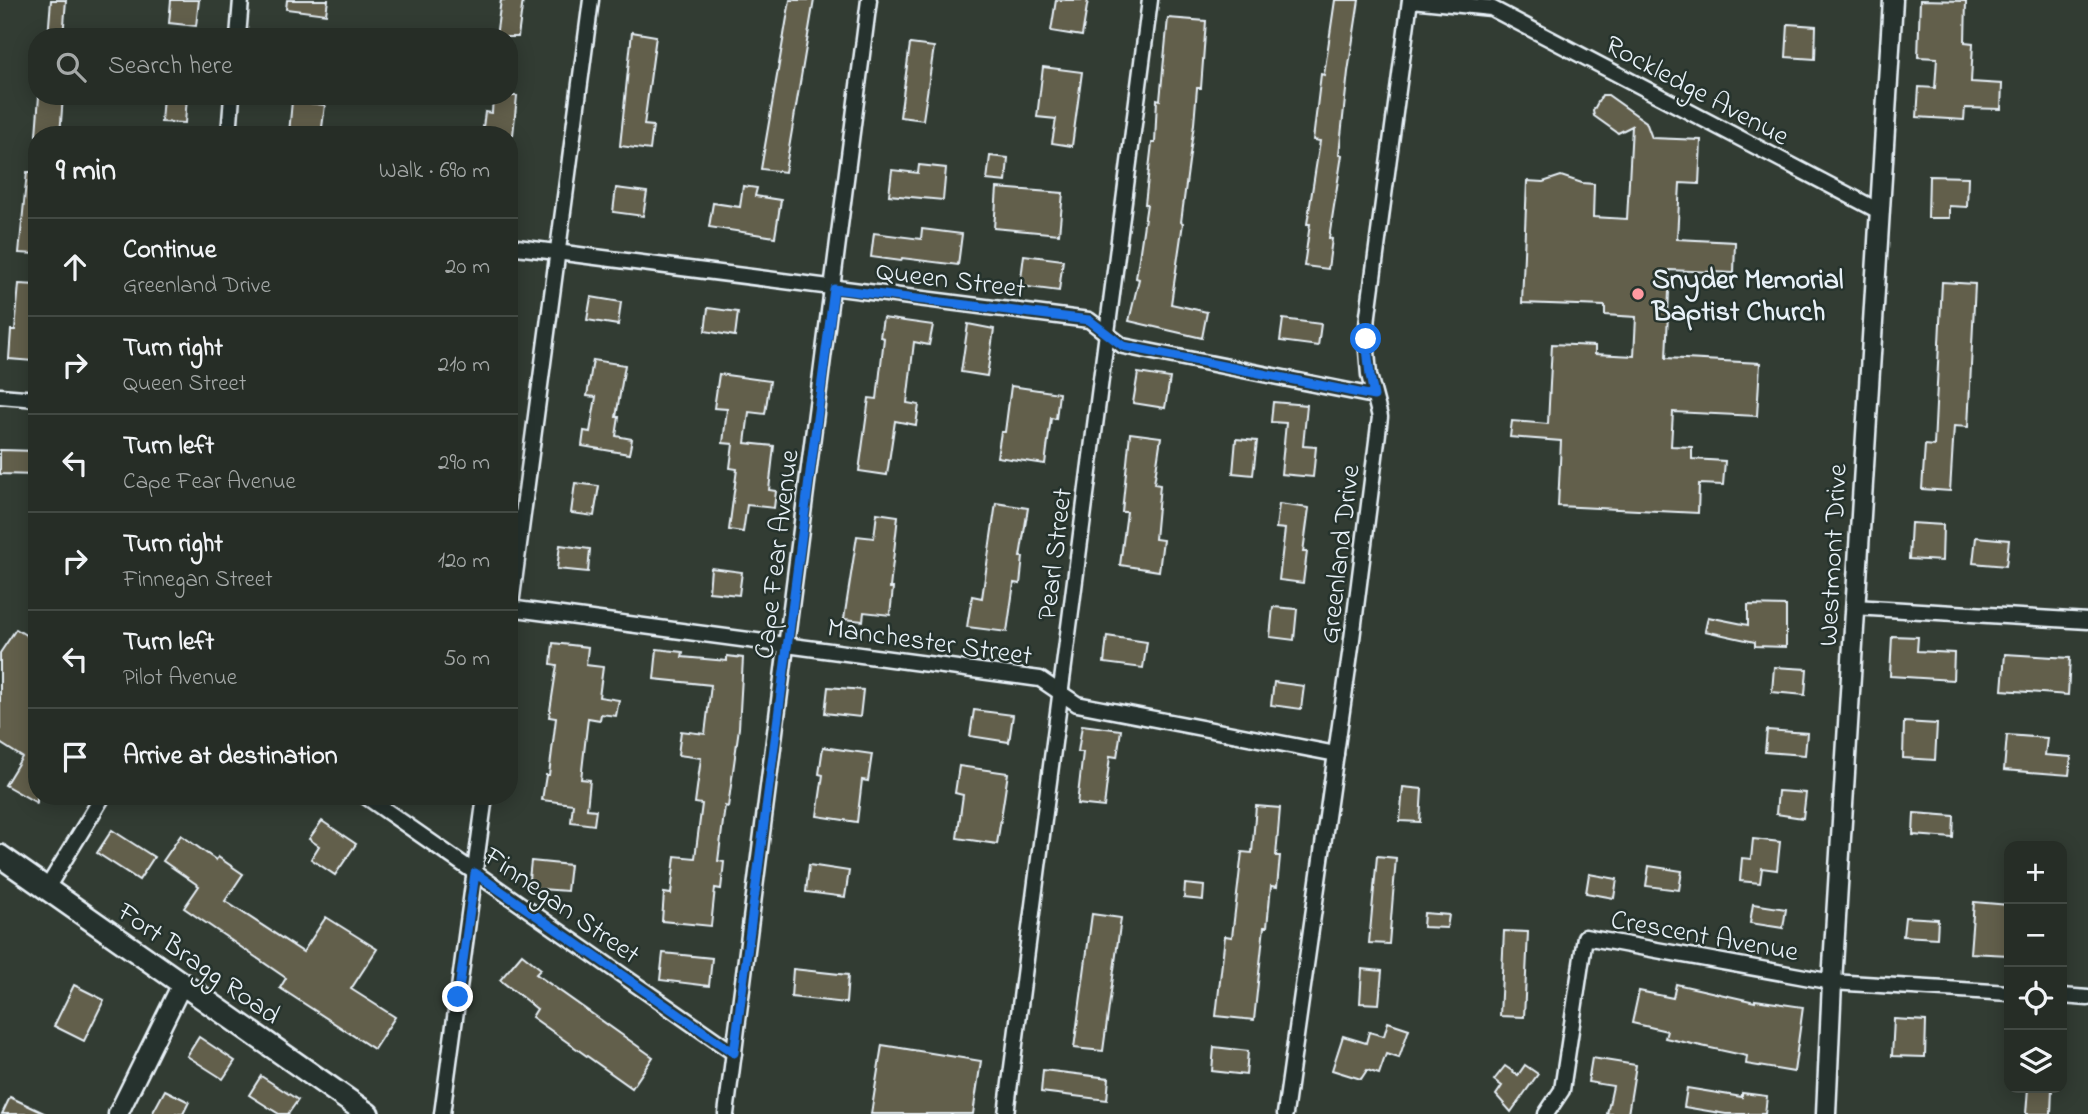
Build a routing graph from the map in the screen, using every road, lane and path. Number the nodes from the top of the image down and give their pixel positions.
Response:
1 (241, 0) edge
2 (591, 0) edge
3 (869, 0) edge
4 (1150, 0) edge
5 (1411, 0) edge
6 (1893, 0) edge
7 (239, 28) edge
8 (231, 105) edge
9 (230, 126) edge
10 (1879, 211) junction
11 (518, 247) edge
12 (558, 253) junction
13 (834, 289) junction
14 (1106, 335) junction
15 (0, 396) edge
16 (1374, 396) junction
17 (28, 398) edge
18 (518, 552) edge
19 (1854, 607) junction
20 (518, 613) edge
21 (2088, 621) edge
22 (788, 645) junction
23 (1060, 693) junction
24 (1336, 754) junction
25 (98, 805) edge
26 (378, 805) edge
27 (484, 805) edge
28 (0, 856) edge
29 (475, 873) junction
30 (47, 888) junction
31 (1832, 982) junction
32 (182, 984) junction
33 (2004, 993) edge
34 (2067, 996) edge
35 (2088, 998) edge
36 (734, 1053) junction
37 (1289, 1112) edge
38 (118, 1114) edge
39 (368, 1114) edge
40 (442, 1114) edge
41 (726, 1114) edge
42 (1006, 1114) edge
43 (1546, 1114) edge
44 (1826, 1114) edge

1 - 7 street
2 - 12 street
3 - 13 street, Cape Fear Avenue
4 - 14 street, Pearl Street
5 - 10 street, Rockledge Avenue
5 - 16 street, Greenland Drive
6 - 10 street, Westmont Drive
8 - 9 street
10 - 19 street, Westmont Drive
11 - 12 street, Queen Street
12 - 13 street, Queen Street
12 - 18 street
13 - 14 street, Queen Street
13 - 22 street, Cape Fear Avenue
14 - 16 street, Queen Street
14 - 23 street, Pearl Street
15 - 17 street
16 - 24 street, Greenland Drive
19 - 21 street
19 - 31 street, Westmont Drive
20 - 22 street, Manchester Street
22 - 23 street, Manchester Street
22 - 36 street, Cape Fear Avenue
23 - 24 street, Manchester Street
23 - 42 street, Pearl Street
24 - 37 street, Greenland Drive
25 - 30 street
26 - 29 street, Finnegan Street
27 - 29 street
28 - 30 main road, Fort Bragg Road
29 - 36 street, Finnegan Street
29 - 40 street
30 - 32 main road, Fort Bragg Road
31 - 33 street
31 - 43 street, Crescent Avenue
31 - 44 street, Westmont Drive
32 - 38 street
32 - 39 main road, Fort Bragg Road
34 - 35 street
36 - 41 street, Cape Fear Avenue

